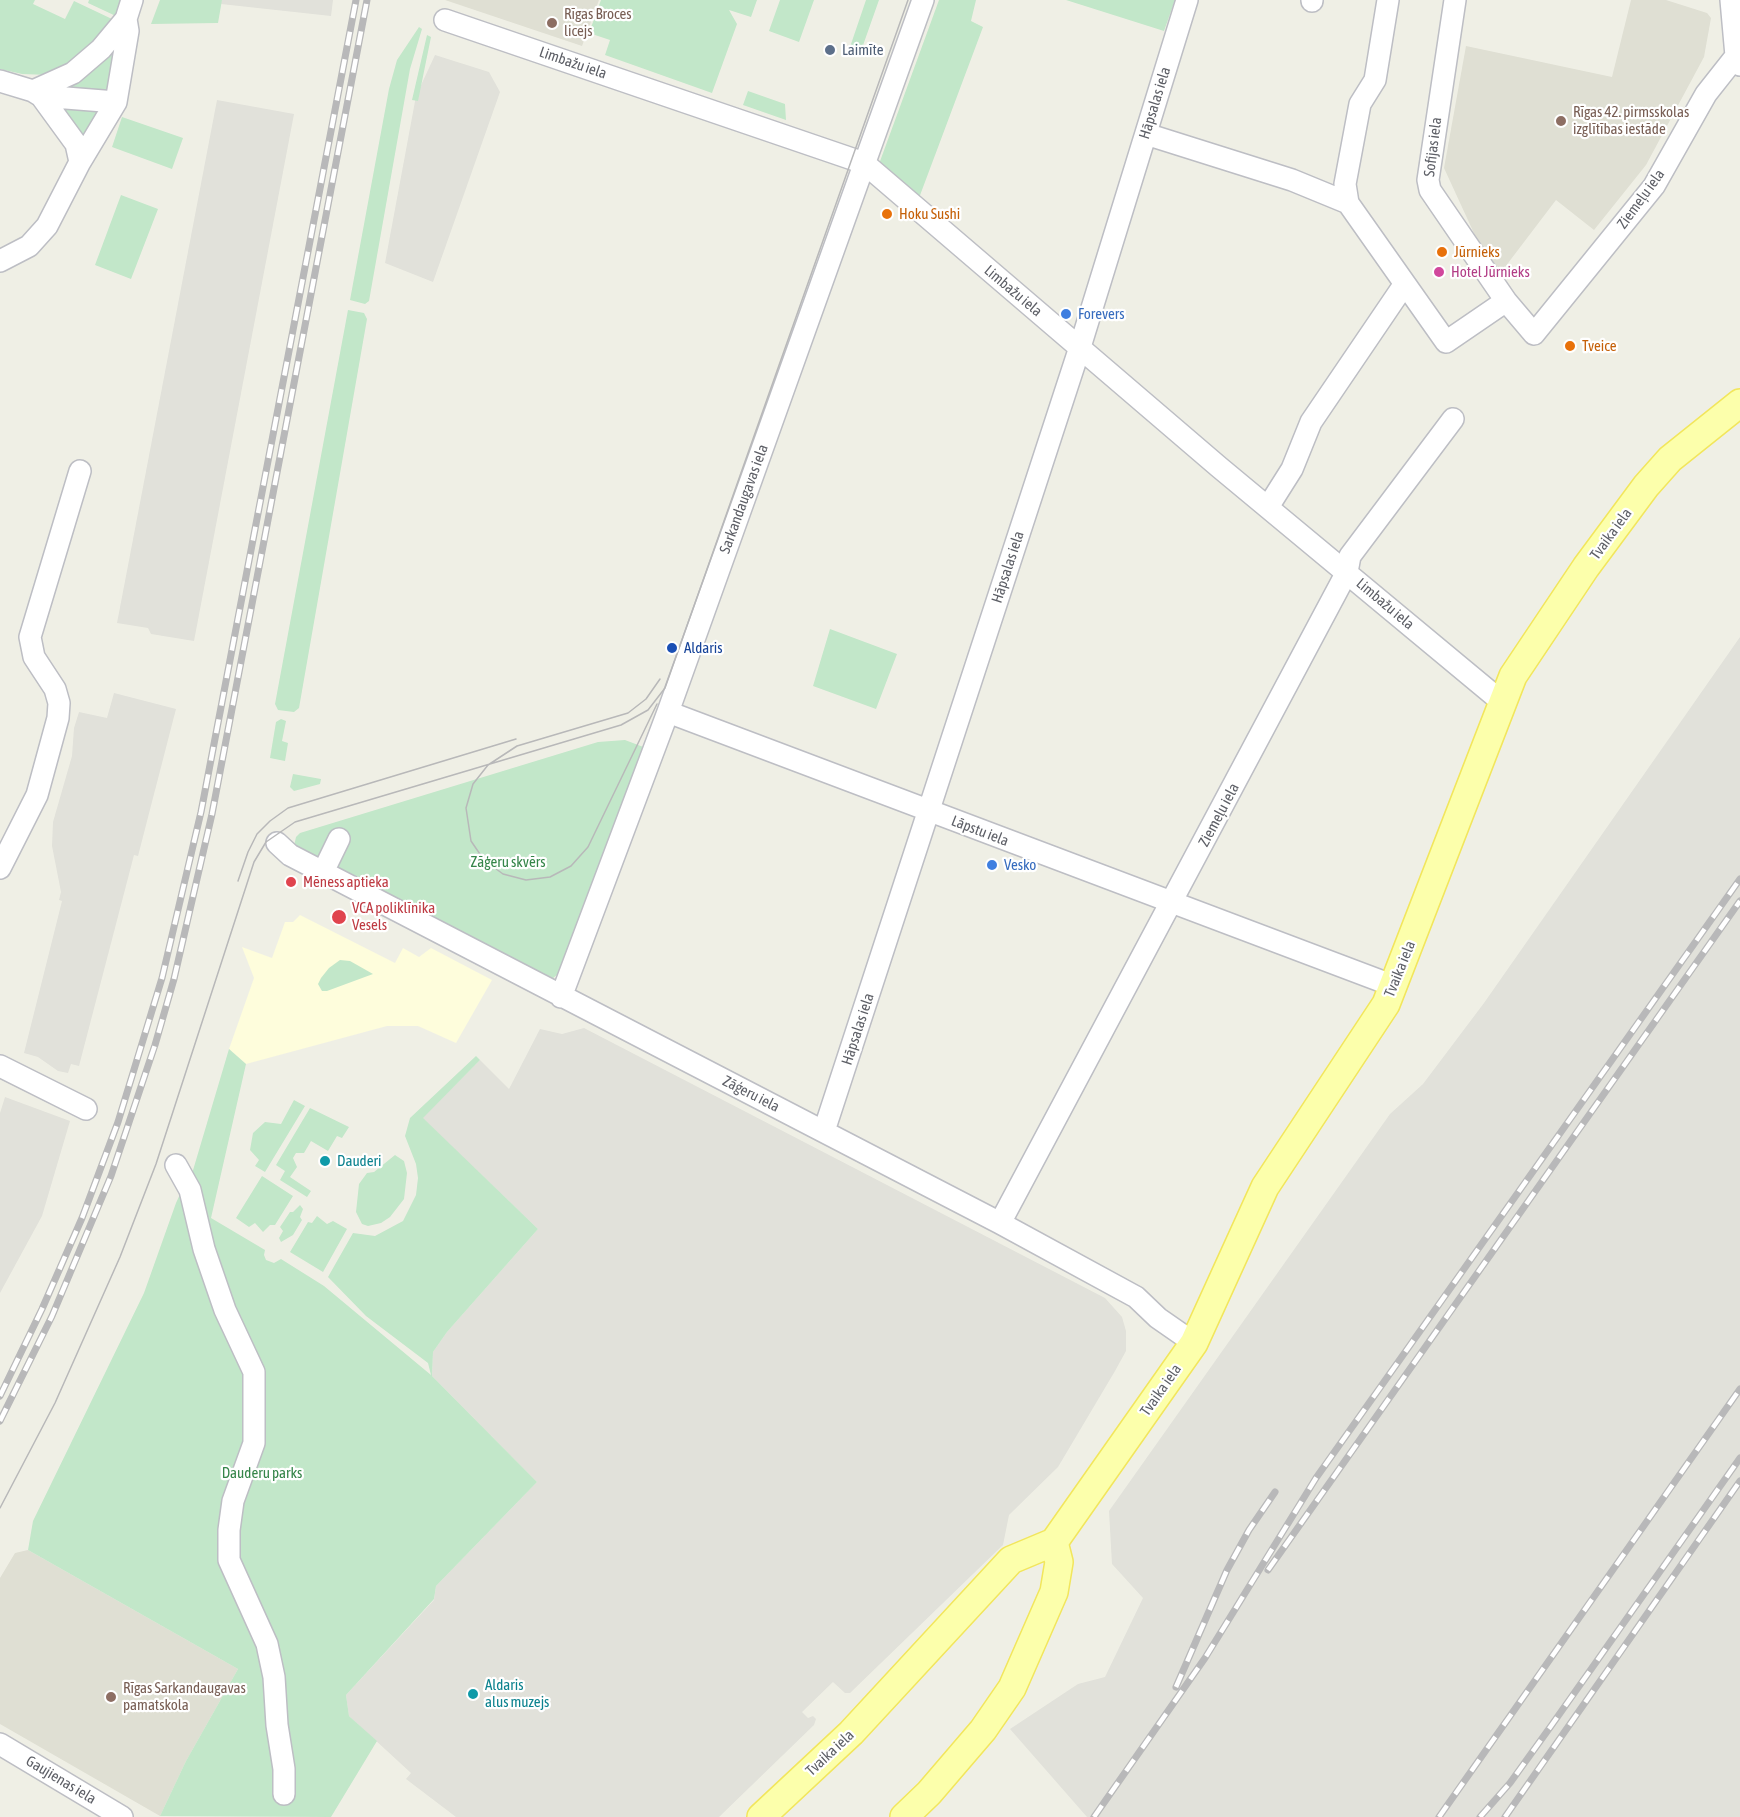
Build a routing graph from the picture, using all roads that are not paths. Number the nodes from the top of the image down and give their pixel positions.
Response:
1 (923, 0) edge
2 (1187, 0) edge
3 (1388, 0) edge
4 (1455, 0) edge
5 (1726, 1) edge
6 (129, 10) edge
7 (445, 20) dead end
8 (1738, 61) edge
9 (0, 81) edge
10 (37, 93) junction
11 (116, 102) junction
12 (1146, 134) junction
13 (80, 162) junction
14 (864, 163) junction
15 (1348, 203) junction
16 (0, 261) edge
17 (1404, 285) junction
18 (1506, 301) junction
19 (1534, 334) joint
20 (1080, 347) junction
21 (1740, 403) edge
22 (1453, 419) dead end
23 (80, 471) dead end
24 (1268, 507) junction
25 (1347, 572) junction
26 (1502, 702) junction
27 (668, 712) junction
28 (930, 812) junction
29 (339, 839) dead end
30 (277, 843) dead end
31 (0, 868) edge
32 (323, 872) junction
33 (1171, 903) junction
34 (1394, 986) junction
35 (561, 997) junction
36 (0, 1066) edge
37 (86, 1110) dead end
38 (824, 1131) junction
39 (176, 1165) dead end
40 (1000, 1223) junction
41 (1194, 1343) junction
42 (1054, 1542) junction
43 (0, 1744) edge
44 (284, 1794) dead end
45 (122, 1817) edge
46 (760, 1817) edge
47 (904, 1817) edge

1 - 14 street, Sarkandaugavas iela
2 - 12 street, Hāpsalas iela
3 - 15 street
4 - 18 street, Sofijas iela
5 - 8 street
6 - 10 street
6 - 11 street
7 - 14 street, Limbažu iela
8 - 19 street, Ziemeļu iela
9 - 10 street
10 - 11 street
10 - 13 street
11 - 13 street
12 - 15 street
12 - 20 street, Hāpsalas iela
13 - 16 street
14 - 20 street, Limbažu iela
14 - 27 street, Sarkandaugavas iela
15 - 17 street
17 - 18 street
17 - 24 street
18 - 19 street, Sofijas iela
20 - 24 street, Limbažu iela
20 - 28 street, Hāpsalas iela
21 - 26 main road, Tvaika iela
22 - 25 street, Ziemeļu iela
23 - 31 street
24 - 25 street, Limbažu iela
25 - 26 street, Limbažu iela
25 - 33 street, Ziemeļu iela
26 - 34 main road, Tvaika iela
27 - 28 street, Lāpstu iela
27 - 35 street, Sarkandaugavas iela
28 - 33 street, Lāpstu iela
28 - 38 street, Hāpsalas iela
29 - 32 street
30 - 32 street, Zāģeru iela
32 - 35 street, Zāģeru iela
33 - 34 street, Lāpstu iela
33 - 40 street, Ziemeļu iela
34 - 41 main road, Tvaika iela
35 - 38 street, Zāģeru iela
36 - 37 street
38 - 40 street, Zāģeru iela
39 - 44 street
40 - 41 street, Zāģeru iela
41 - 42 main road, Tvaika iela
42 - 46 main road, Tvaika iela
42 - 47 main road
43 - 45 street, Gaujienas iela

